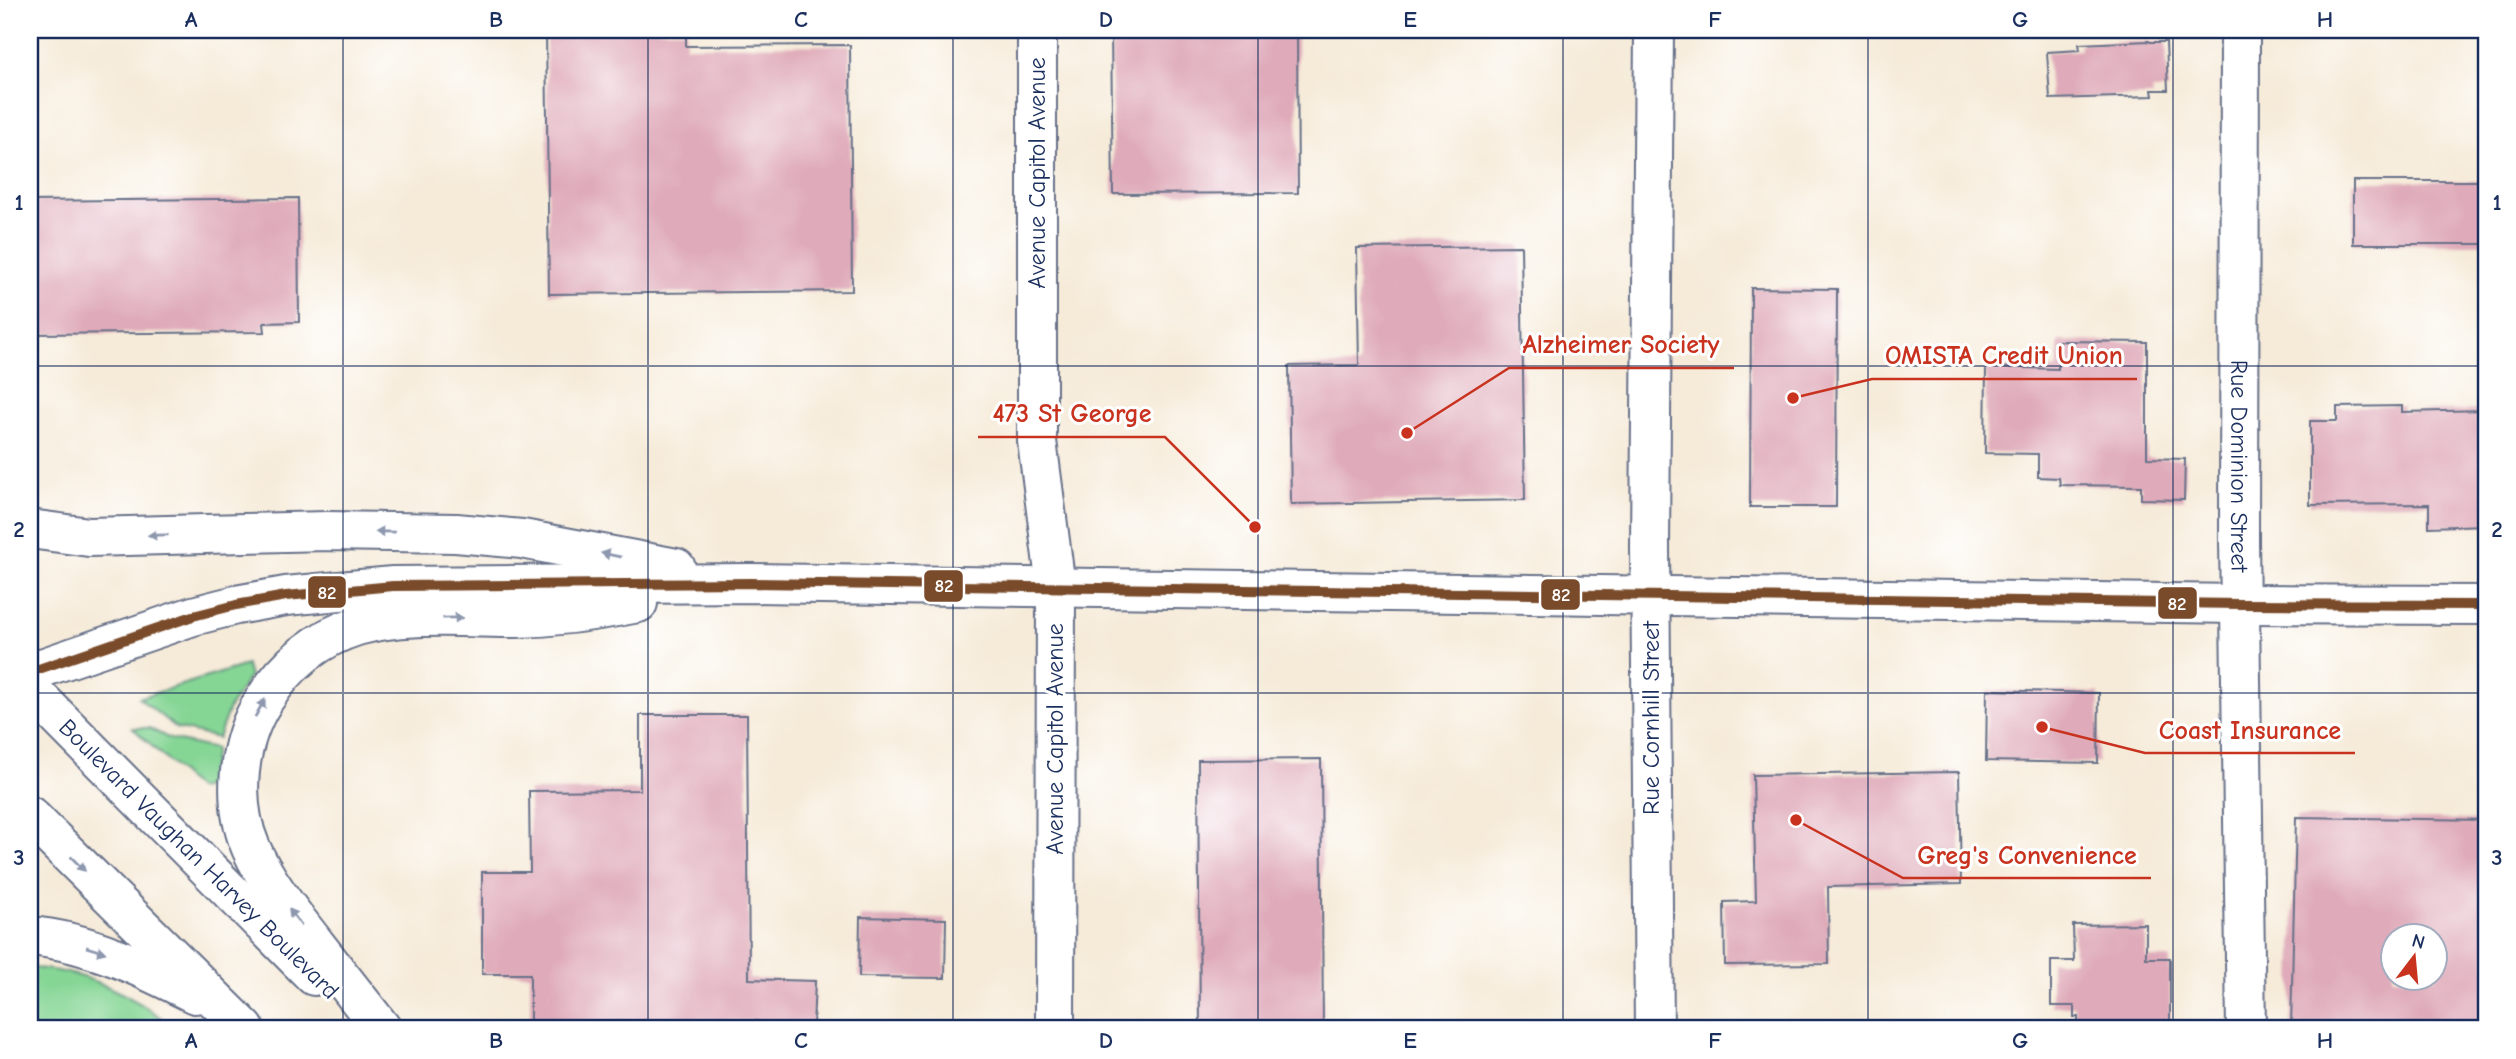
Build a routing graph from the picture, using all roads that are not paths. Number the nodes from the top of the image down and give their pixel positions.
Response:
1 (1037, 30) edge
2 (1654, 30) edge
3 (2240, 30) edge
4 (30, 529) edge
5 (750, 583) junction
6 (1056, 587) junction
7 (1650, 596) junction
8 (2241, 604) junction
9 (2486, 605) edge
10 (30, 672) edge
11 (30, 689) edge
12 (30, 816) edge
13 (30, 936) edge
14 (235, 1019) edge
15 (368, 1029) edge
16 (382, 1029) edge
17 (1055, 1029) edge
18 (1654, 1029) edge
19 (2246, 1029) edge

1 - 6 main road, Avenue Capitol Avenue
2 - 7 main road, Rue Cornhill Street
3 - 8 main road, Rue Dominion Street
5 -> 4 main road
5 - 6 main road
5 - 10 main road
16 -> 5 main road
6 - 7 main road
6 - 17 main road, Avenue Capitol Avenue
7 - 8 main road
7 - 18 main road, Rue Cornhill Street
8 - 9 main road
8 - 19 main road, Rue Dominion Street
11 - 15 main road, Boulevard Vaughan Harvey Boulevard
12 -> 14 main road
13 -> 14 main road

